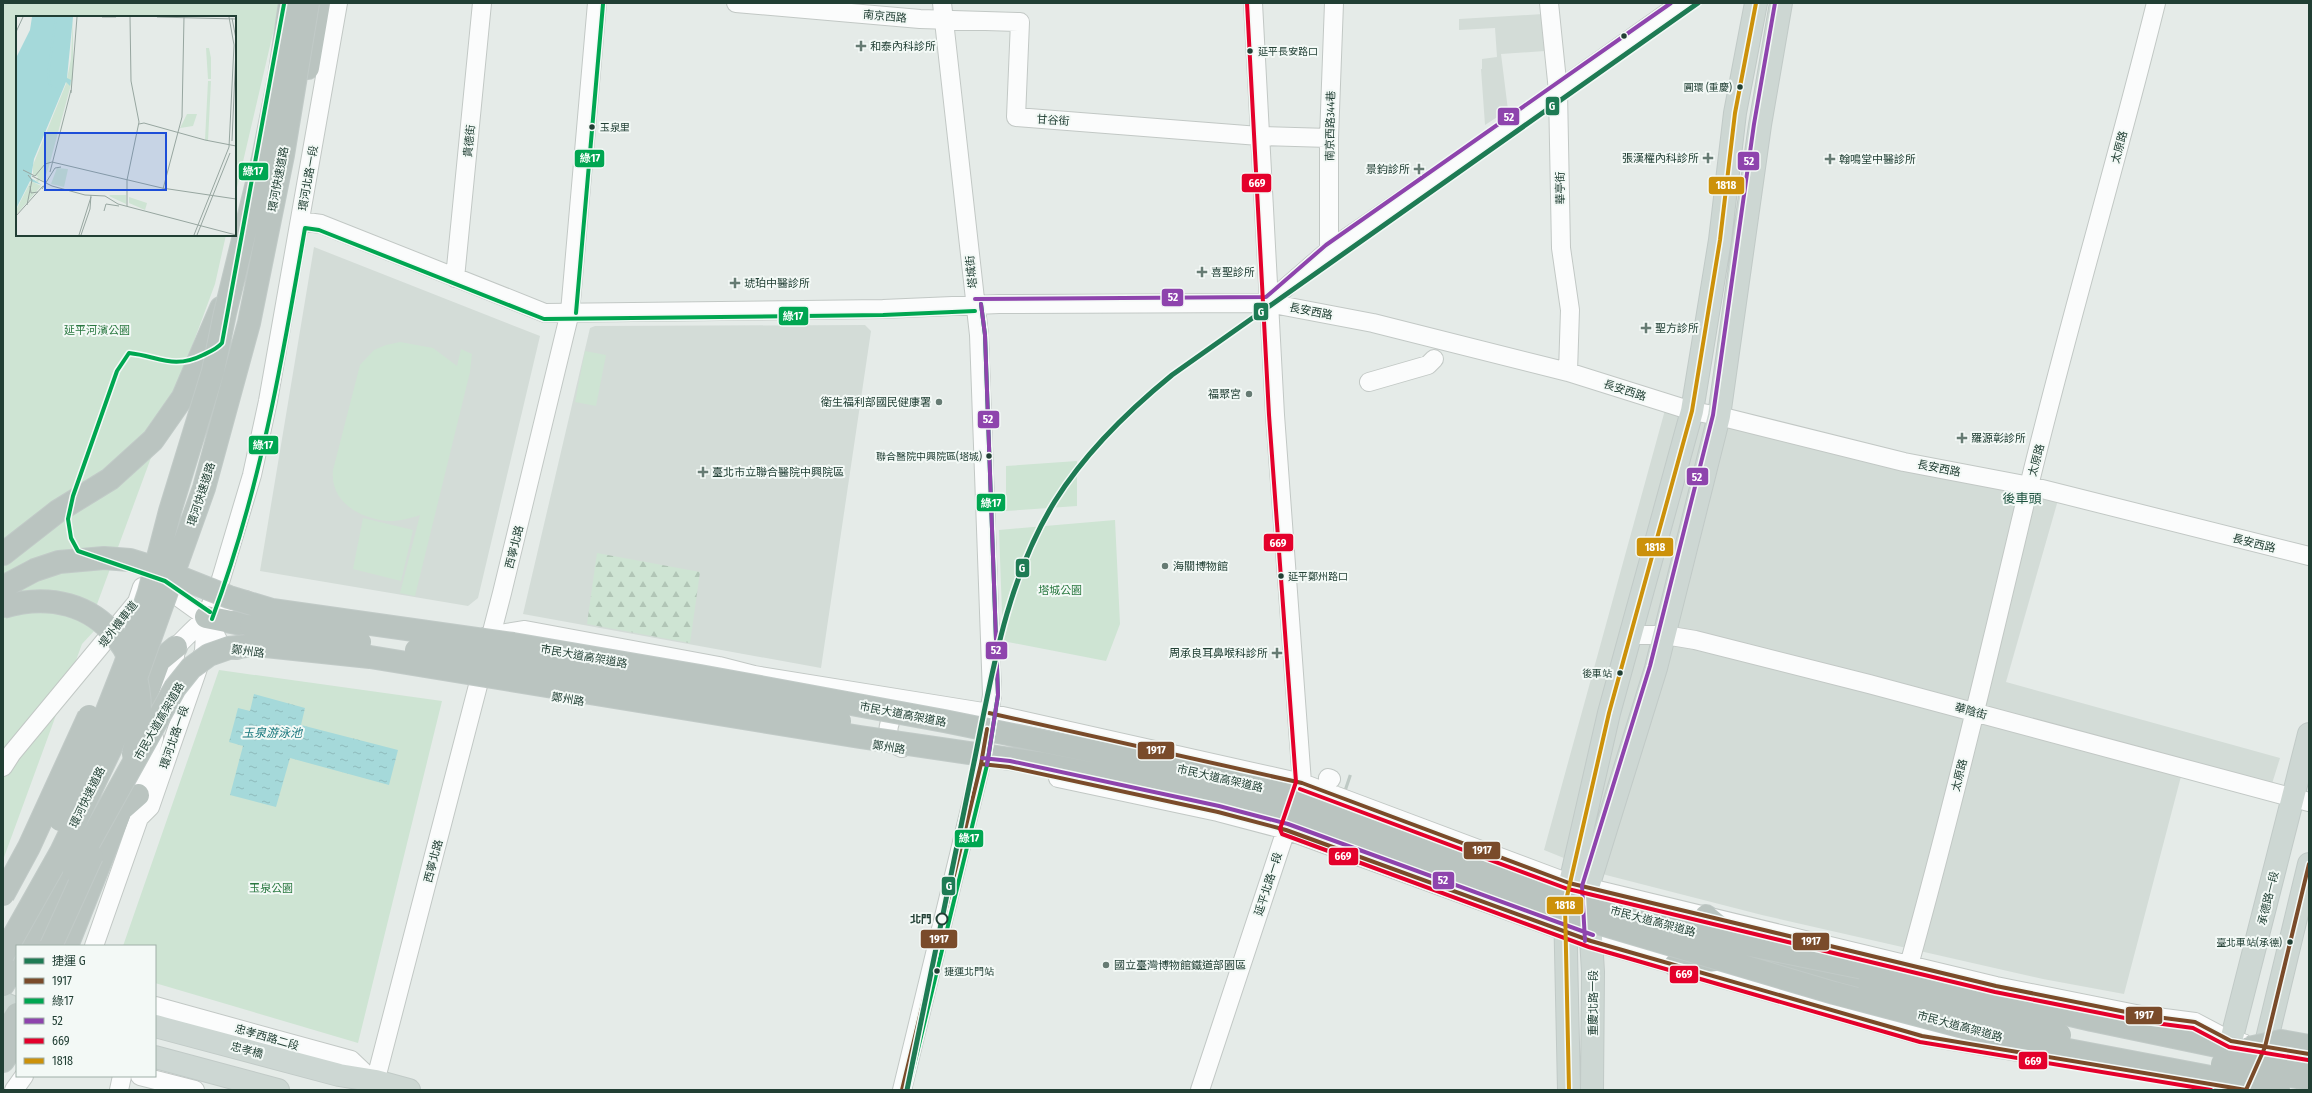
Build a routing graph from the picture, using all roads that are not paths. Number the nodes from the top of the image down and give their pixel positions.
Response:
1 (290, 3) edge
2 (308, 3) edge
3 (320, 3) edge
4 (338, 3) edge
5 (482, 3) edge
6 (597, 3) edge
7 (736, 3) edge
8 (942, 3) edge
9 (1253, 3) edge
10 (1334, 3) edge
11 (1549, 3) edge
12 (1682, 3) edge
13 (1756, 3) edge
14 (1781, 3) edge
15 (2156, 3) edge
16 (944, 21) junction
17 (1558, 91) junction
18 (1259, 136) junction
19 (1329, 138) junction
20 (300, 221) junction
21 (1328, 250) junction
22 (236, 272) junction
23 (455, 278) junction
24 (1268, 303) junction
25 (975, 305) junction
26 (570, 312) junction
27 (1434, 359) dead end
28 (1568, 372) junction
29 (1369, 382) dead end
30 (1692, 411) junction
31 (1719, 416) junction
32 (2030, 486) junction
33 (3, 554) edge
34 (2309, 556) edge
35 (144, 579) junction
36 (3, 587) edge
37 (3, 607) edge
38 (206, 617) junction
39 (1630, 635) junction
40 (1665, 635) junction
41 (490, 637) junction
42 (176, 647) junction
43 (648, 652) junction
44 (479, 685) junction
45 (912, 700) junction
46 (780, 706) junction
47 (646, 712) junction
48 (1030, 712) dead end
49 (989, 713) junction
50 (1975, 713) junction
51 (944, 721) junction
52 (2309, 734) edge
53 (1084, 740) dead end
54 (914, 751) junction
55 (952, 751) junction
56 (3, 755) edge
57 (981, 764) junction
58 (3, 767) edge
59 (1334, 780) dead end
60 (1302, 783) junction
61 (130, 790) junction
62 (1318, 794) dead end
63 (2301, 800) edge
64 (139, 818) junction
65 (1286, 830) junction
66 (110, 836) junction
67 (2309, 864) edge
68 (1578, 885) junction
69 (3, 895) edge
70 (1565, 905) junction
71 (1589, 911) junction
72 (1706, 916) junction
73 (3, 927) edge
74 (1565, 932) junction
75 (1591, 941) junction
76 (28, 945) edge
77 (52, 945) edge
78 (67, 945) edge
79 (94, 945) edge
80 (3, 946) edge
81 (3, 954) edge
82 (16, 955) edge
83 (1754, 955) junction
84 (16, 964) edge
85 (1675, 965) junction
86 (1909, 965) junction
87 (3, 977) edge
88 (16, 984) edge
89 (3, 985) edge
90 (3, 1003) edge
91 (16, 1008) edge
92 (16, 1016) edge
93 (156, 1020) edge
94 (3, 1028) edge
95 (16, 1031) edge
96 (3, 1036) edge
97 (16, 1042) edge
98 (2234, 1046) junction
99 (2309, 1046) edge
100 (2265, 1047) junction
101 (2309, 1054) edge
102 (156, 1057) edge
103 (3, 1061) edge
104 (2309, 1062) edge
105 (340, 1075) joint
106 (23, 1077) edge
107 (122, 1077) edge
108 (144, 1077) edge
109 (2309, 1079) edge
110 (374, 1084) edge
111 (2225, 1086) junction
112 (14, 1090) edge
113 (119, 1090) edge
114 (195, 1090) edge
115 (278, 1090) edge
116 (409, 1090) edge
117 (902, 1090) edge
118 (1200, 1090) edge
119 (1569, 1090) edge
120 (1592, 1090) edge
121 (2247, 1090) edge
122 (2279, 1090) edge

1 - 22 highway, 環河快速道路, bridge
2 - 81 highway, 環河快速道路, bridge
3 - 69 highway, bridge
4 - 20 street, 環河北路一段
5 - 23 street, 貴德街
6 - 26 street, 西寧北路
7 - 16 street, 南京西路
8 - 16 street
9 - 18 street, 延平北路一段
10 - 19 street, 南京西路344巷
11 - 17 street, 華亭街
12 - 17 street
13 - 30 main road, 重慶北路一段
14 - 31 main road, 重慶北路一段
15 - 32 street, 太原路
16 - 18 street, 甘谷街
16 - 25 street, 塔城街
17 - 21 street
17 - 28 street, 華亭街
18 - 19 street
18 - 24 street, 延平北路一段
19 - 21 street, 南京西路344巷
20 - 23 street, 長安西路
20 - 38 street, 環河北路一段
21 - 24 street
22 - 33 highway, bridge
22 - 73 highway, 環河快速道路, bridge
23 - 26 street, 長安西路
24 - 25 street, 長安西路
24 - 28 street, 長安西路
24 - 60 street, 延平北路一段
25 - 26 street, 長安西路
25 - 49 street, 塔城街
26 - 41 street, 西寧北路
27 - 29 street
28 - 30 street, 長安西路
30 - 31 street, 長安西路
30 - 39 main road, 重慶北路一段
31 - 32 street, 長安西路
31 - 40 main road, 重慶北路一段
32 - 34 street, 長安西路
32 - 50 street, 太原路
35 - 38 street
35 - 56 street, 堤外機車道
35 - 58 street, 堤外機車道
36 - 51 highway, 市民大道高架道路, bridge
37 - 61 highway, bridge
38 - 41 street
38 - 42 street
38 - 44 street, 鄭州路
38 - 46 highway, bridge
38 - 64 street, 環河北路一段
39 - 40 street, 華陰街
39 - 68 main road, 重慶北路一段
40 - 50 street, 華陰街
40 - 68 main road, 重慶北路一段
41 - 43 street
41 - 44 street, 西寧北路
42 - 61 street
42 - 66 highway
43 - 45 street
43 - 47 street
44 - 47 street, 鄭州路
44 - 110 street, 西寧北路
45 - 49 street
45 - 54 street
46 - 51 highway, bridge
46 - 55 highway, bridge
47 - 54 street, 鄭州路
48 - 53 street
49 - 57 street, 塔城街
49 - 60 street
50 - 63 street, 華陰街
50 - 86 street, 太原路
51 - 98 highway, 市民大道高架道路, bridge
52 - 63 main road, 承德路一段
54 - 57 street, 鄭州路
55 - 61 highway, 市民大道高架道路, bridge
55 - 122 highway, 市民大道高架道路, bridge
57 - 65 street, 鄭州路
57 - 117 street, 塔城街
59 - 62 street
60 - 65 street, 延平北路一段
60 - 68 street
61 - 64 street
61 - 66 highway
61 - 76 highway, bridge
61 - 77 highway, bridge
63 - 98 main road, 承德路一段
64 - 79 street, 環河北路一段
65 - 74 street, 鄭州路
65 - 118 street, 延平北路一段
66 - 78 highway
67 - 100 main road
68 - 70 main road, 重慶北路一段
68 - 71 main road, 重慶北路一段
68 - 72 street
70 - 71 highway
70 - 74 main road, 重慶北路一段
71 - 75 main road, 重慶北路一段
71 - 83 highway
72 - 83 highway
72 - 86 street
74 - 75 street, 鄭州路
74 - 119 main road, 重慶北路一段
75 - 85 street, 鄭州路
75 - 120 main road, 重慶北路一段
80 - 82 street
83 - 85 highway
83 - 109 highway, bridge
84 - 89 highway
85 - 111 street, 鄭州路
86 - 98 street
87 - 88 main road
90 - 91 main road
92 - 96 highway
93 - 105 main road, 忠孝橋
93 - 110 street, 忠孝西路二段
94 - 95 street
97 - 103 highway
98 - 99 highway, bridge
98 - 100 street
98 - 104 highway, 市民大道高架道路, bridge
98 - 111 main road, 承德路一段
100 - 101 street
100 - 121 main road
102 - 115 main road
105 - 110 main road, 忠孝西路二段
106 - 112 street
107 - 113 street
108 - 114 street
110 - 116 main road, 忠孝西路二段
111 - 121 street, 鄭州路

